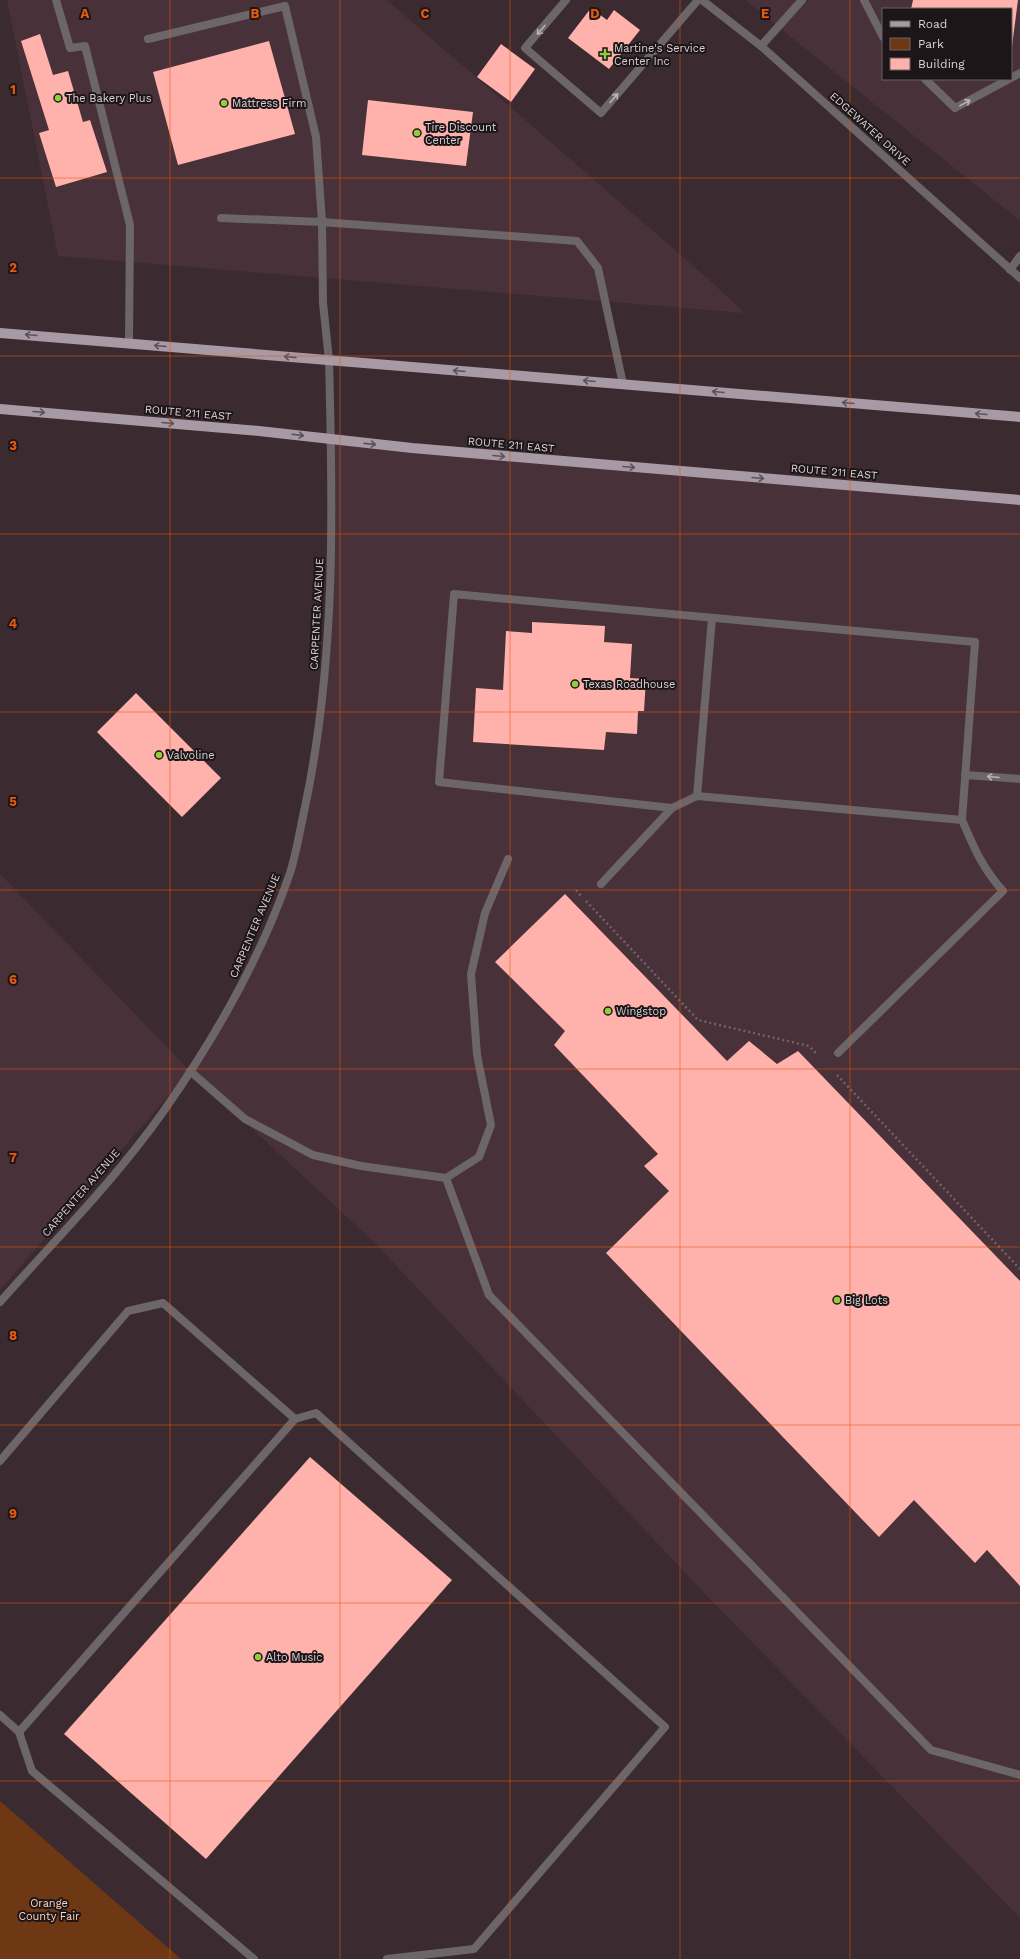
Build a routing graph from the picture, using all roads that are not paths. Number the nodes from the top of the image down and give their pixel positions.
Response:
1 (56, 0) edge
2 (566, 0) edge
3 (698, 0) edge
4 (702, 0) edge
5 (802, 0) edge
6 (864, 0) edge
7 (284, 3) edge
8 (882, 35) edge
9 (148, 39) dead end
10 (761, 46) junction
11 (926, 80) edge
12 (1006, 80) edge
13 (221, 218) dead end
14 (322, 222) junction
15 (1020, 256) edge
16 (1010, 270) junction
17 (1020, 278) edge
18 (0, 333) edge
19 (129, 344) junction
20 (329, 360) junction
21 (623, 384) junction
22 (0, 409) edge
23 (1020, 417) edge
24 (331, 440) junction
25 (1020, 500) edge
26 (712, 618) junction
27 (965, 775) junction
28 (1020, 780) edge
29 (697, 796) junction
30 (672, 808) junction
31 (962, 820) junction
32 (508, 859) dead end
33 (601, 884) dead end
34 (838, 1053) dead end
35 (190, 1071) junction
36 (446, 1178) junction
37 (0, 1302) edge
38 (295, 1419) junction
39 (0, 1462) edge
40 (0, 1715) edge
41 (19, 1732) junction
42 (1020, 1776) edge
43 (254, 1959) edge
44 (387, 1959) edge

1 - 19 street
2 -> 3 street
4 - 10 street, EDGEWATER DRIVE
5 - 10 street
6 - 8 street
7 - 9 street
7 - 14 street, CARPENTER AVENUE
10 - 16 street, EDGEWATER DRIVE
11 -> 12 street
13 - 14 street
14 - 20 street, CARPENTER AVENUE
14 - 21 street
15 - 16 street
16 - 17 street, EDGEWATER DRIVE
19 -> 18 main road
20 -> 19 main road
21 -> 20 main road
20 - 24 street, CARPENTER AVENUE
23 -> 21 main road
22 -> 24 main road, ROUTE 211 EAST
24 -> 25 main road, ROUTE 211 EAST
24 - 35 street, CARPENTER AVENUE
26 - 27 street
26 - 29 street
26 - 30 street
28 -> 27 street
27 - 31 street
29 - 30 street
29 - 31 street
30 - 33 street
31 - 34 street
32 - 36 street
35 - 36 street
35 - 37 street, CARPENTER AVENUE
36 - 42 street
38 - 39 street
38 - 41 street
38 - 44 street
40 - 41 street
41 - 43 street

